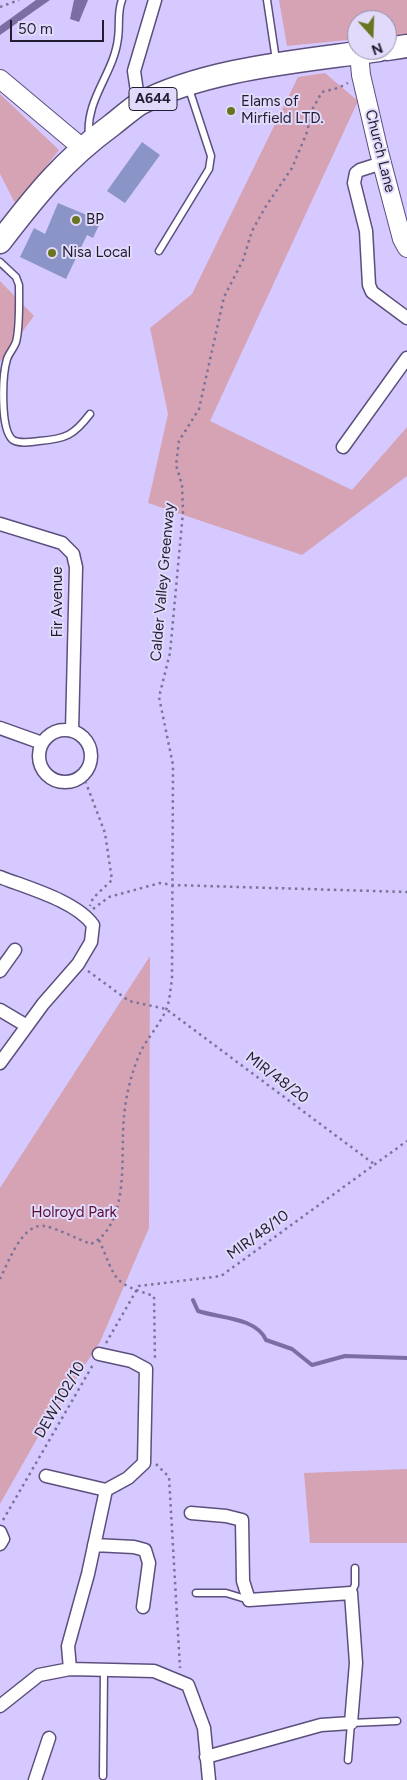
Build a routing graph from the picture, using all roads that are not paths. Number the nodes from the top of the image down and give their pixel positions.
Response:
1 (122, 0) edge
2 (155, 0) edge
3 (267, 0) edge
4 (347, 55) edge
5 (367, 60) edge
6 (276, 64) junction
7 (0, 79) edge
8 (187, 86) junction
9 (139, 105) junction
10 (85, 144) junction
11 (382, 164) junction
12 (403, 224) edge
13 (0, 242) edge
14 (407, 248) edge
15 (159, 250) dead end
16 (0, 262) edge
17 (407, 318) edge
18 (407, 358) edge
19 (90, 414) dead end
20 (344, 447) dead end
21 (0, 524) edge
22 (0, 728) edge
23 (72, 731) junction
24 (42, 743) junction
25 (0, 877) edge
26 (15, 950) dead end
27 (0, 971) edge
28 (0, 1010) edge
29 (27, 1026) junction
30 (0, 1063) edge
31 (100, 1354) road end
32 (46, 1476) dead end
33 (106, 1490) junction
34 (191, 1513) dead end
35 (0, 1532) edge
36 (0, 1544) edge
37 (94, 1545) junction
38 (355, 1568) dead end
39 (351, 1593) junction
40 (196, 1594) dead end
41 (248, 1600) junction
42 (143, 1608) dead end
43 (70, 1670) junction
44 (104, 1670) junction
45 (0, 1706) edge
46 (397, 1721) dead end
47 (351, 1724) junction
48 (48, 1738) dead end
49 (206, 1757) junction
50 (348, 1760) dead end
51 (103, 1776) dead end
52 (35, 1780) edge
53 (210, 1780) edge

1 - 10 lane
2 - 9 street
3 - 6 lane
4 - 6 highway, A644
5 - 11 street, Church Lane
6 - 8 highway, A644
7 - 10 street
8 - 9 highway, A644
8 - 15 lane
9 - 10 highway, A644
10 - 13 highway, A644
11 - 12 street, Church Lane
11 - 17 street
12 - 14 street, Church Lane
16 - 19 lane
18 - 20 street
21 - 23 street, Fir Avenue
22 - 24 street
23 - 24 street
23 - 24 street
25 - 29 street
26 - 27 street
28 - 29 street
29 - 30 street
31 - 33 street
32 - 33 street
33 - 37 street
34 - 41 street
35 - 36 street
37 - 42 street
37 - 43 street
38 - 39 lane
39 - 41 street
39 - 47 street
40 - 41 lane
43 - 44 street
43 - 45 street
44 - 49 street
44 - 51 lane
46 - 47 lane
47 - 49 street
47 - 50 lane
48 - 52 street
49 - 53 street

